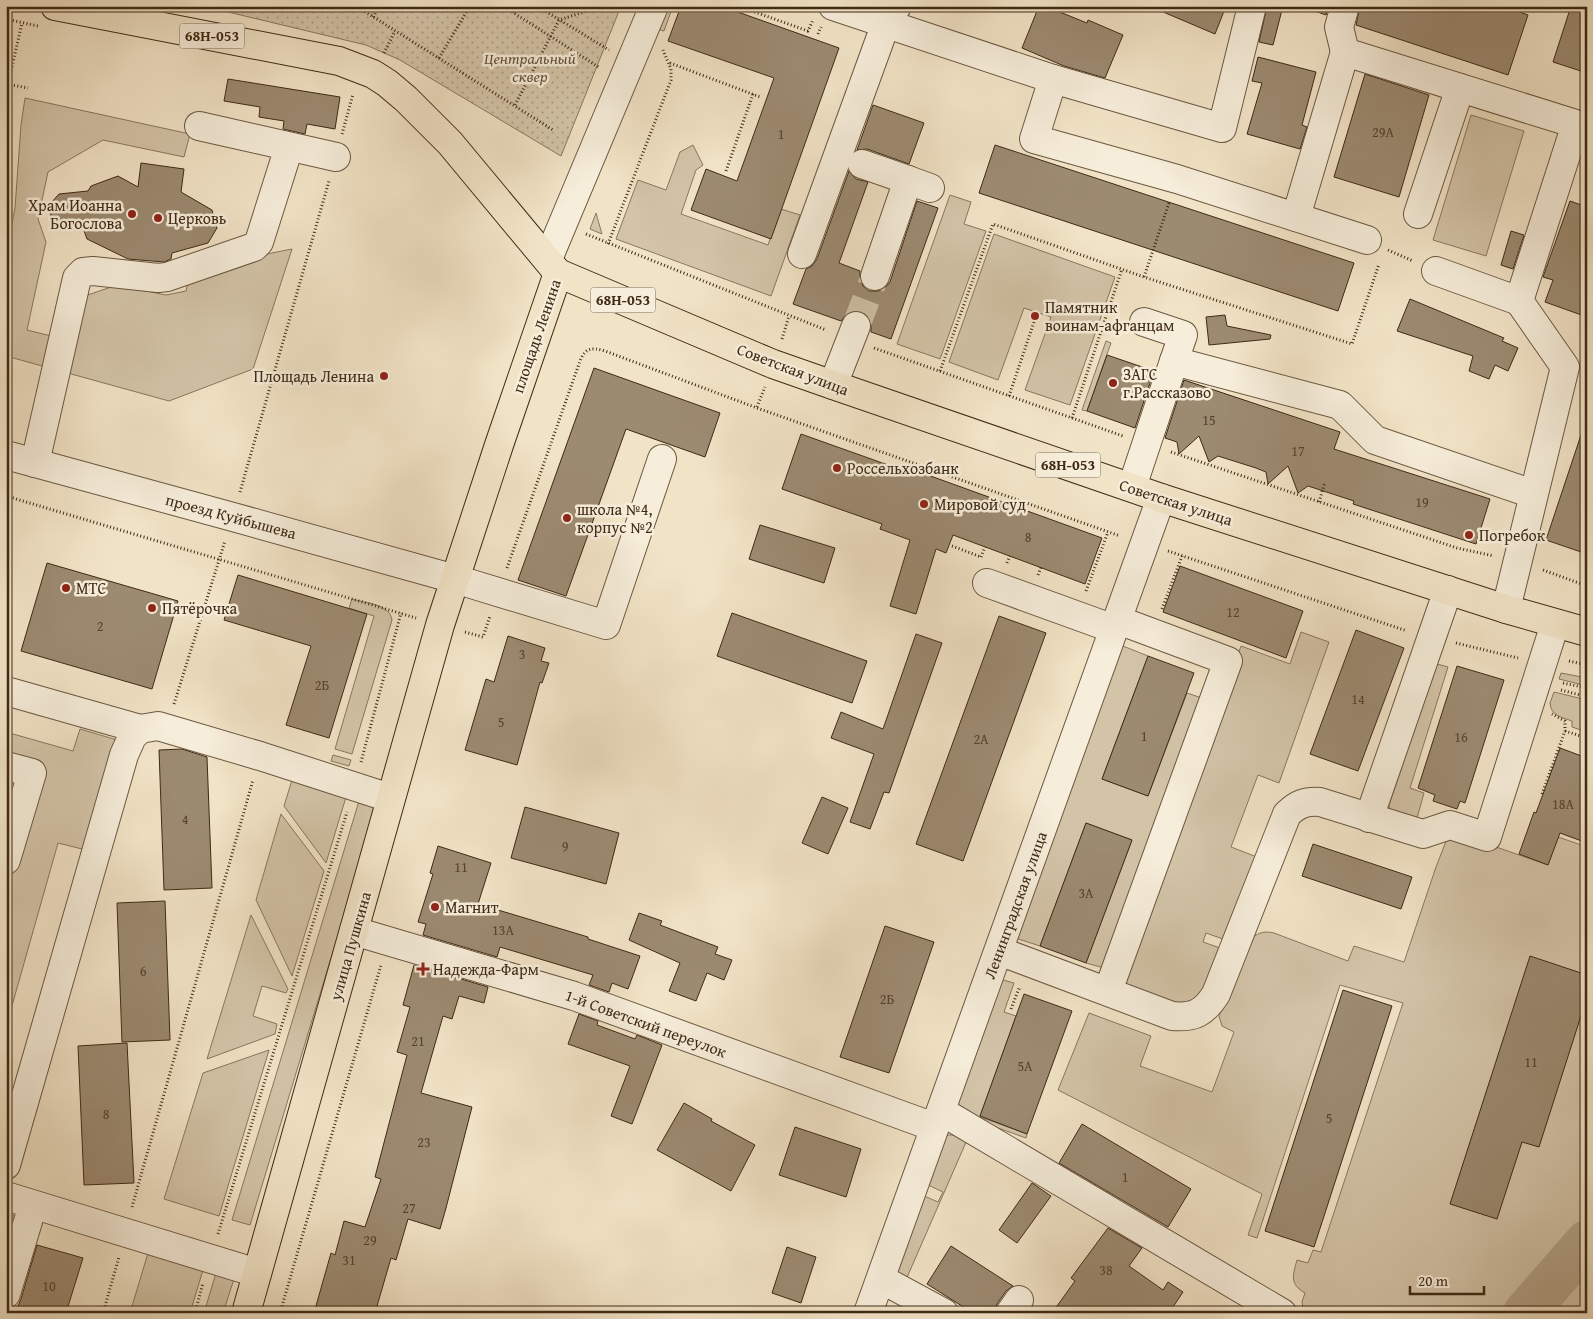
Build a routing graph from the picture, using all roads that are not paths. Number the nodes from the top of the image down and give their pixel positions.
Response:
1 (55, 6) edge
2 (654, 6) edge
3 (1252, 6) edge
4 (1344, 6) edge
5 (85, 8) edge
6 (823, 12) edge
7 (892, 15) edge
8 (1345, 52) junction
9 (1053, 79) junction
10 (1460, 88) junction
11 (199, 126) dead end
12 (289, 146) junction
13 (336, 157) road end
14 (862, 164) dead end
15 (1418, 214) dead end
16 (1296, 217) junction
17 (1376, 244) road end
18 (802, 254) dead end
19 (553, 266) junction
20 (1436, 271) road end
21 (876, 276) tunnel mouth
22 (602, 292) junction
23 (1519, 301) junction
24 (1144, 322) dead end
25 (688, 328) dead end
26 (854, 333) tunnel mouth
27 (1174, 360) junction
28 (833, 386) junction
29 (6, 455) edge
30 (662, 459) dead end
31 (34, 463) junction
32 (1132, 487) junction
33 (1534, 494) junction
34 (1161, 498) junction
35 (984, 570) road end
36 (455, 579) junction
37 (1448, 590) junction
38 (1506, 609) junction
39 (1116, 624) junction
40 (1555, 624) junction
41 (1587, 632) edge
42 (6, 691) edge
43 (153, 729) junction
44 (6, 766) edge
45 (390, 798) junction
46 (1369, 818) junction
47 (6, 860) edge
48 (354, 931) junction
49 (999, 952) junction
50 (1108, 991) junction
51 (937, 1119) junction
52 (6, 1165) edge
53 (6, 1196) edge
54 (33, 1204) junction
55 (257, 1273) junction
56 (881, 1278) junction
57 (6, 1294) edge
58 (246, 1313) edge
59 (868, 1313) edge
60 (944, 1313) edge
61 (1282, 1313) edge

1 - 5 main road, 68Н-053
2 - 19 street
3 - 9 street
4 - 8 street
5 - 19 main road, площадь Ленина / 68Н-053
6 - 7 street
7 - 9 street
7 - 18 street
8 - 10 street
8 - 16 street
9 - 16 street
10 - 15 street
10 - 23 street
11 - 12 street
12 - 13 street
12 - 31 street
14 - 21 street
16 - 17 street
19 - 22 main road, Советская улица / 68Н-053
19 - 36 main road, площадь Ленина
20 - 23 street
22 - 25 main road, Советская улица / 68Н-053
22 - 28 main road, Советская улица / 68Н-053
23 - 33 street
24 - 27 street
26 - 28 street
27 - 32 street
27 - 33 street
28 - 32 main road, Советская улица / 68Н-053
29 - 31 street, проезд Куйбышева
30 - 36 street, проезд Куйбышева
31 - 36 street, проезд Куйбышева
32 - 34 main road, Советская улица / 68Н-053
33 - 38 street
34 - 37 main road, Советская улица / 68Н-053
34 - 39 street, Ленинградская улица
35 - 39 street
36 - 45 main road, улица Пушкина
37 - 38 main road, Советская улица / 68Н-053
37 - 46 street
38 - 40 main road, Советская улица / 68Н-053
39 - 49 street, Ленинградская улица
39 - 50 street
40 - 41 main road, Советская улица / 68Н-053
40 - 46 street
42 - 43 street
43 - 45 street
43 - 52 street
44 - 47 street
45 - 48 main road, улица Пушкина
46 - 50 street
48 - 51 street, 1-й Советский переулок
48 - 55 main road, улица Пушкина
49 - 50 street
49 - 51 street, Ленинградская улица
51 - 56 street, Ленинградская улица
51 - 61 street, 1-й Советский переулок
53 - 54 street
54 - 55 street
54 - 57 street
55 - 58 main road, улица Пушкина
56 - 59 street, Ленинградская улица
56 - 60 street

